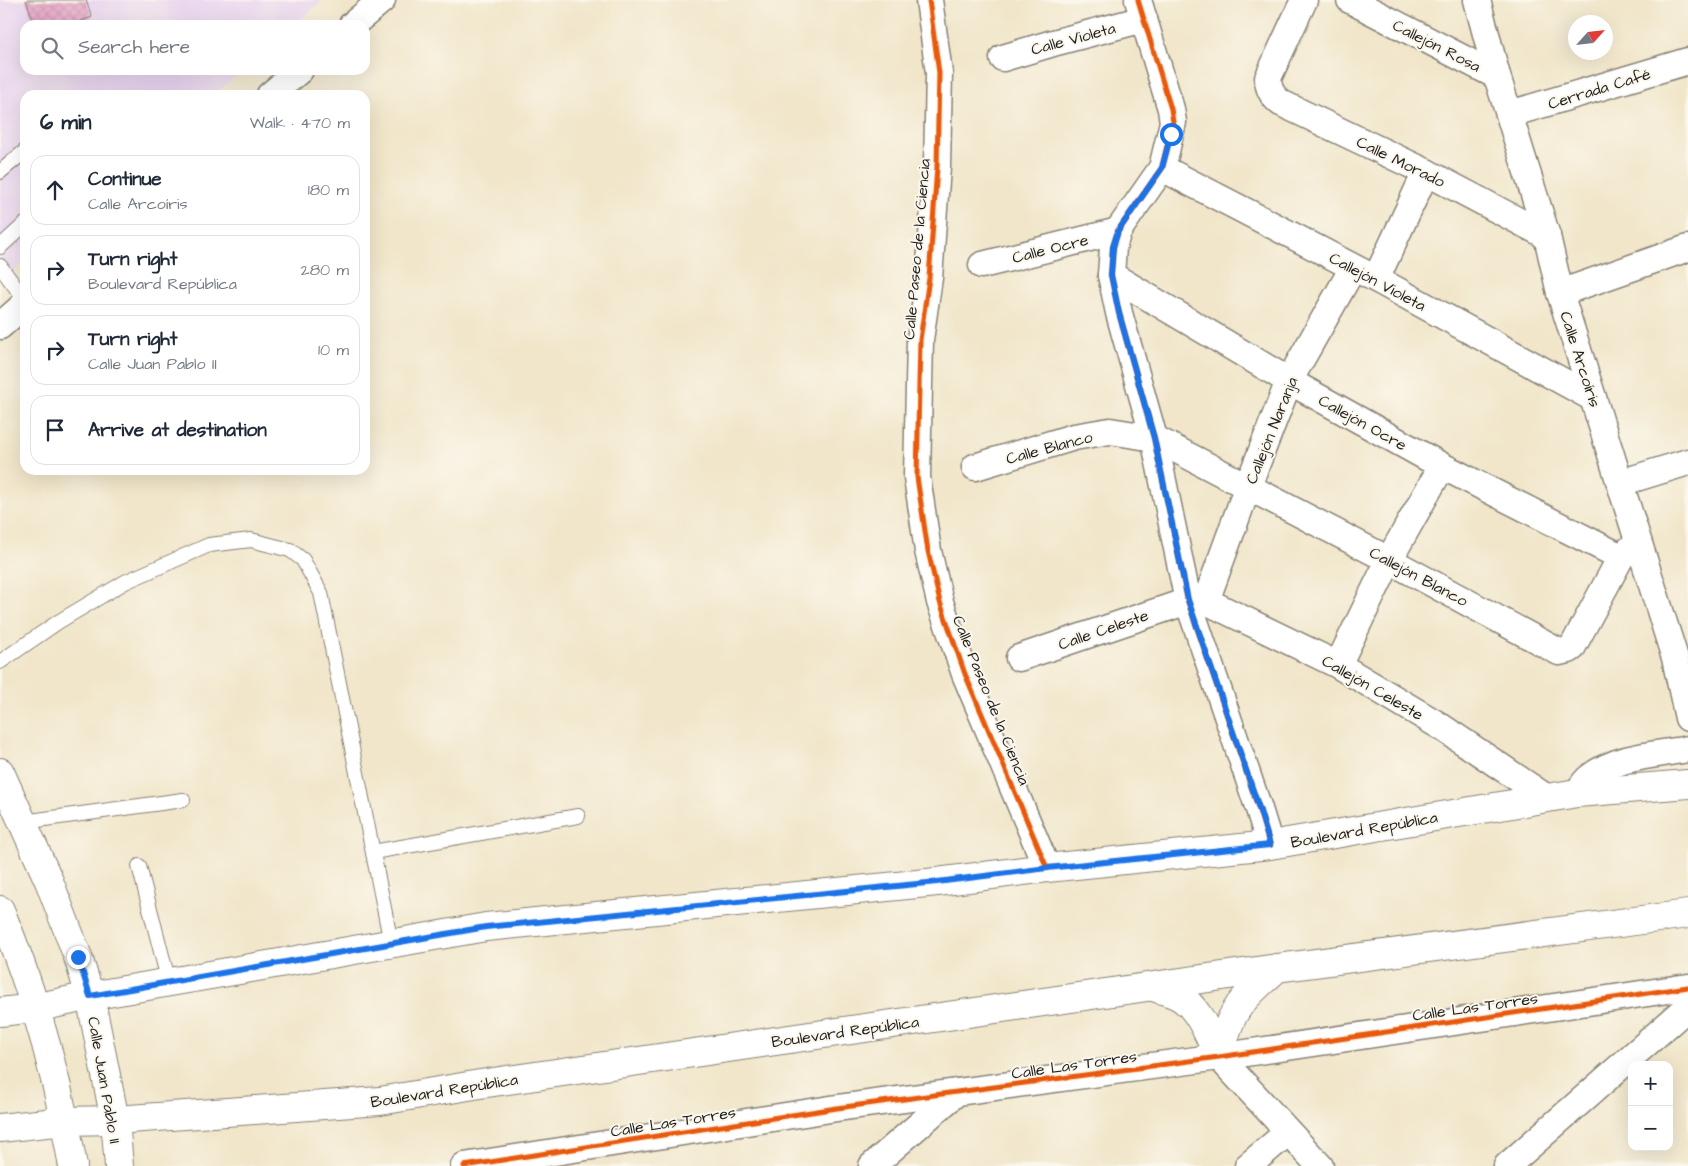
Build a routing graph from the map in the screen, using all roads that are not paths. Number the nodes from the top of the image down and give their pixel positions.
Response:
1 (382, 0) edge
2 (929, 0) edge
3 (1304, 0) edge
4 (1350, 0) edge
5 (1477, 0) edge
6 (1141, 10) edge
7 (358, 20) edge
8 (1003, 58) dead end
9 (1688, 61) edge
10 (294, 75) edge
11 (1497, 76) junction
12 (276, 90) edge
13 (1510, 114) junction
14 (20, 155) edge
15 (1162, 168) junction
16 (0, 172) edge
17 (1426, 172) junction
18 (20, 229) edge
19 (1118, 231) junction
20 (1547, 236) junction
21 (0, 247) edge
22 (1688, 248) edge
23 (982, 265) dead end
24 (0, 266) edge
25 (1353, 268) junction
26 (1111, 275) junction
27 (1376, 279) junction
28 (20, 293) edge
29 (1560, 293) junction
30 (20, 308) edge
31 (0, 326) edge
32 (1289, 381) junction
33 (1593, 398) junction
34 (1154, 438) junction
35 (1688, 462) edge
36 (1442, 466) junction
37 (975, 468) dead end
38 (1620, 483) junction
39 (1248, 486) junction
40 (1629, 549) junction
41 (1389, 560) junction
42 (1197, 601) junction
43 (1682, 655) edge
44 (1020, 658) dead end
45 (0, 662) edge
46 (1338, 665) junction
47 (1688, 718) edge
48 (1688, 749) edge
49 (0, 772) edge
50 (1688, 784) edge
51 (1577, 793) junction
52 (1548, 798) junction
53 (183, 800) dead end
54 (578, 816) dead end
55 (23, 822) junction
56 (1270, 845) junction
57 (373, 852) junction
58 (139, 866) dead end
59 (1047, 868) junction
60 (0, 910) edge
61 (1688, 914) edge
62 (1655, 919) junction
63 (1688, 928) edge
64 (391, 943) junction
65 (1277, 968) junction
66 (169, 982) junction
67 (1153, 987) junction
68 (1688, 988) edge
69 (90, 996) junction
70 (1688, 1007) edge
71 (35, 1008) junction
72 (0, 1012) edge
73 (1218, 1057) junction
74 (957, 1092) junction
75 (115, 1120) junction
76 (65, 1121) junction
77 (0, 1128) edge
78 (1288, 1132) junction
79 (73, 1166) edge
80 (119, 1166) edge
81 (464, 1166) edge
82 (872, 1166) edge
83 (1248, 1166) edge
84 (1320, 1166) edge
85 (1507, 1166) edge

1 - 7 street
2 - 59 street, Calle Paseo de la Ciencia
3 - 17 street, Calle Morado
4 - 11 street, Callejón Rosa
5 - 11 street, Calle Arcoíris
6 - 8 street, Calle Violeta
6 - 15 street
9 - 13 street, Cerrada Café
10 - 12 street
11 - 13 street, Calle Arcoíris
13 - 20 street, Calle Arcoíris
14 - 16 lane
15 - 19 street
15 - 25 street, Callejón Violeta
17 - 20 street, Calle Morado
17 - 27 street
18 - 21 lane
19 - 23 street, Calle Ocre
19 - 26 street
20 - 29 street, Calle Arcoíris
22 - 29 street
24 - 28 lane
25 - 27 street, Callejón Violeta
25 - 32 street, Callejón Naranja
26 - 32 street, Callejón Ocre
26 - 34 street
27 - 33 street, Callejón Violeta
29 - 33 street, Calle Arcoíris
30 - 31 street
32 - 36 street, Callejón Ocre
32 - 39 street, Callejón Naranja
33 - 38 street, Calle Arcoíris
34 - 37 street, Calle Blanco
34 - 39 street, Callejón Blanco
34 - 42 street
35 - 38 street
36 - 40 street, Callejón Ocre
36 - 41 street
38 - 40 street, Calle Arcoíris
39 - 41 street, Callejón Blanco
39 - 42 street, Callejón Naranja
40 - 41 street, Callejón Blanco
40 - 43 street, Calle Arcoíris
41 - 46 street
42 - 44 street, Calle Celeste
42 - 46 street, Callejón Celeste
42 - 56 street
43 - 47 street, Calle Arcoíris
45 - 57 lane
46 - 52 street, Callejón Celeste
48 - 51 street
49 - 55 main road, Calle Juan Pablo II
50 - 51 main road, Boulevard República
51 - 52 main road, Boulevard República
52 - 56 main road, Boulevard República
53 - 55 lane
54 - 57 lane
55 - 69 main road, Calle Juan Pablo II
56 - 59 main road, Boulevard República
57 - 64 lane
58 - 66 lane
59 - 64 main road, Boulevard República
60 - 71 main road
61 - 62 main road, Boulevard República
62 - 63 main road
62 - 65 main road, Boulevard República
64 - 66 main road, Boulevard República
65 - 67 main road, Boulevard República
65 - 73 main road
66 - 69 main road, Boulevard República
67 - 73 main road
67 - 75 main road, Boulevard República
68 - 73 street, Calle Las Torres
69 - 71 main road, Boulevard República
69 - 75 main road, Calle Juan Pablo II
70 - 85 street
71 - 72 main road, Boulevard República
71 - 76 main road
73 - 74 street, Calle Las Torres
73 - 78 street
74 - 81 street, Calle Las Torres
74 - 82 street
75 - 76 main road, Boulevard República
75 - 80 main road, Calle Juan Pablo II
76 - 77 main road, Boulevard República
76 - 79 main road
78 - 83 street
78 - 84 street

